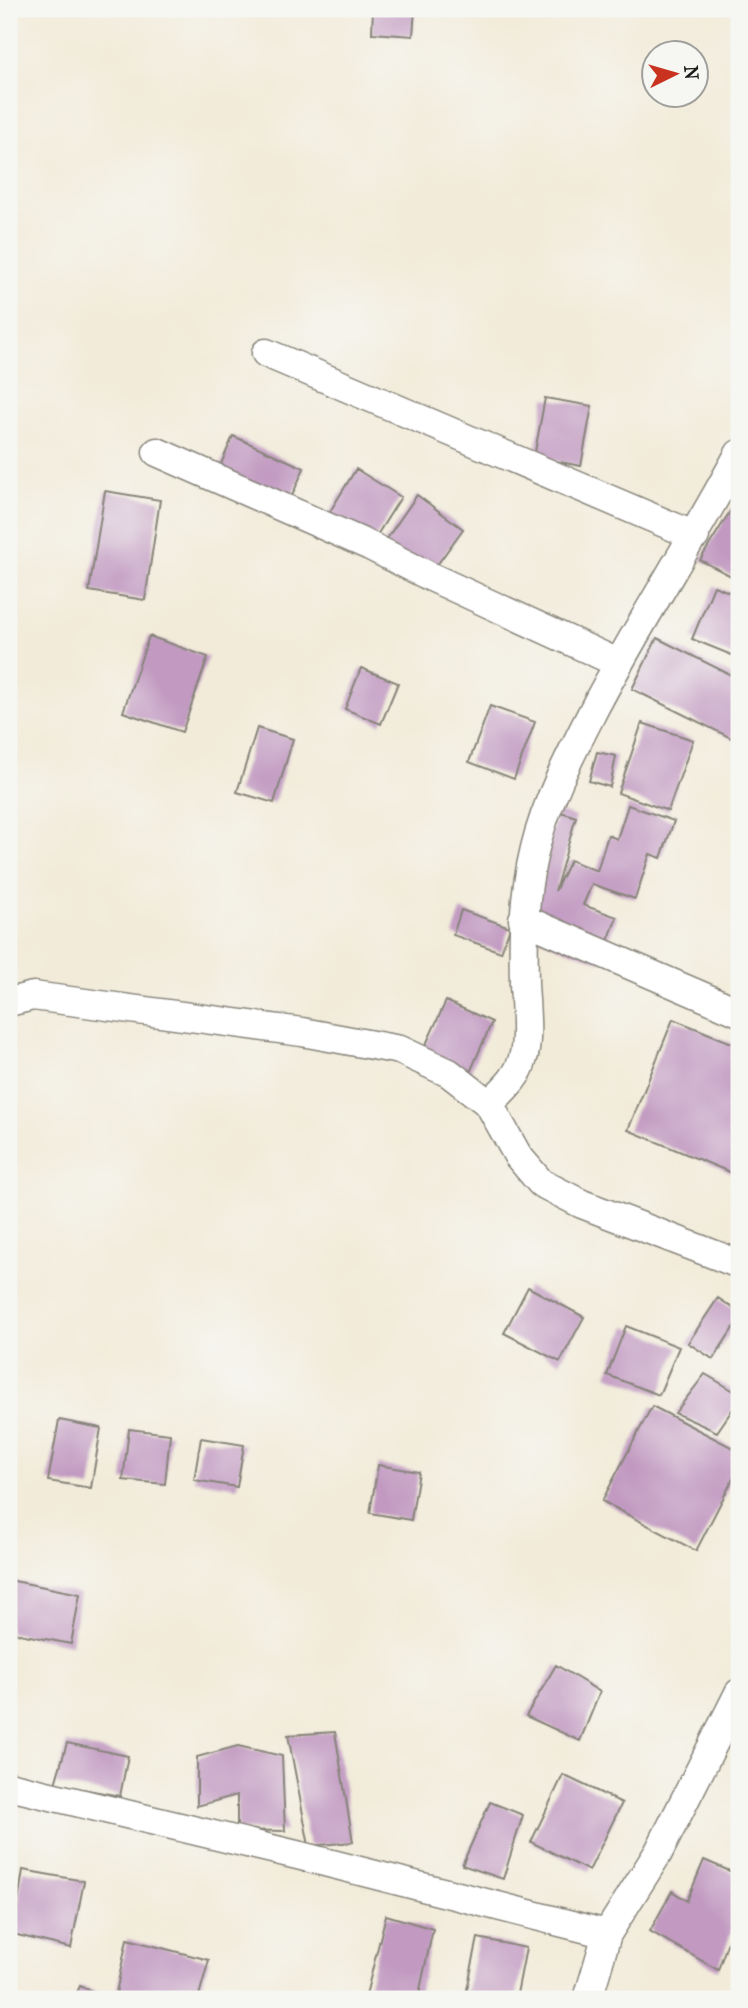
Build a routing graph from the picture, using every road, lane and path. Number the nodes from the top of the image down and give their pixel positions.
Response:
1 (265, 353) dead end
2 (157, 452) dead end
3 (739, 454) edge
4 (695, 536) junction
5 (618, 663) junction
6 (523, 919) junction
7 (9, 1002) edge
8 (739, 1012) edge
9 (489, 1104) junction
10 (739, 1264) edge
11 (739, 1693) edge
12 (9, 1786) edge
13 (607, 1934) junction
14 (589, 1999) edge

1 - 4 street
2 - 5 street
3 - 4 street
4 - 5 street
5 - 6 street
6 - 8 street
6 - 9 street
7 - 9 street
9 - 10 street
11 - 13 street
12 - 13 street
13 - 14 street

